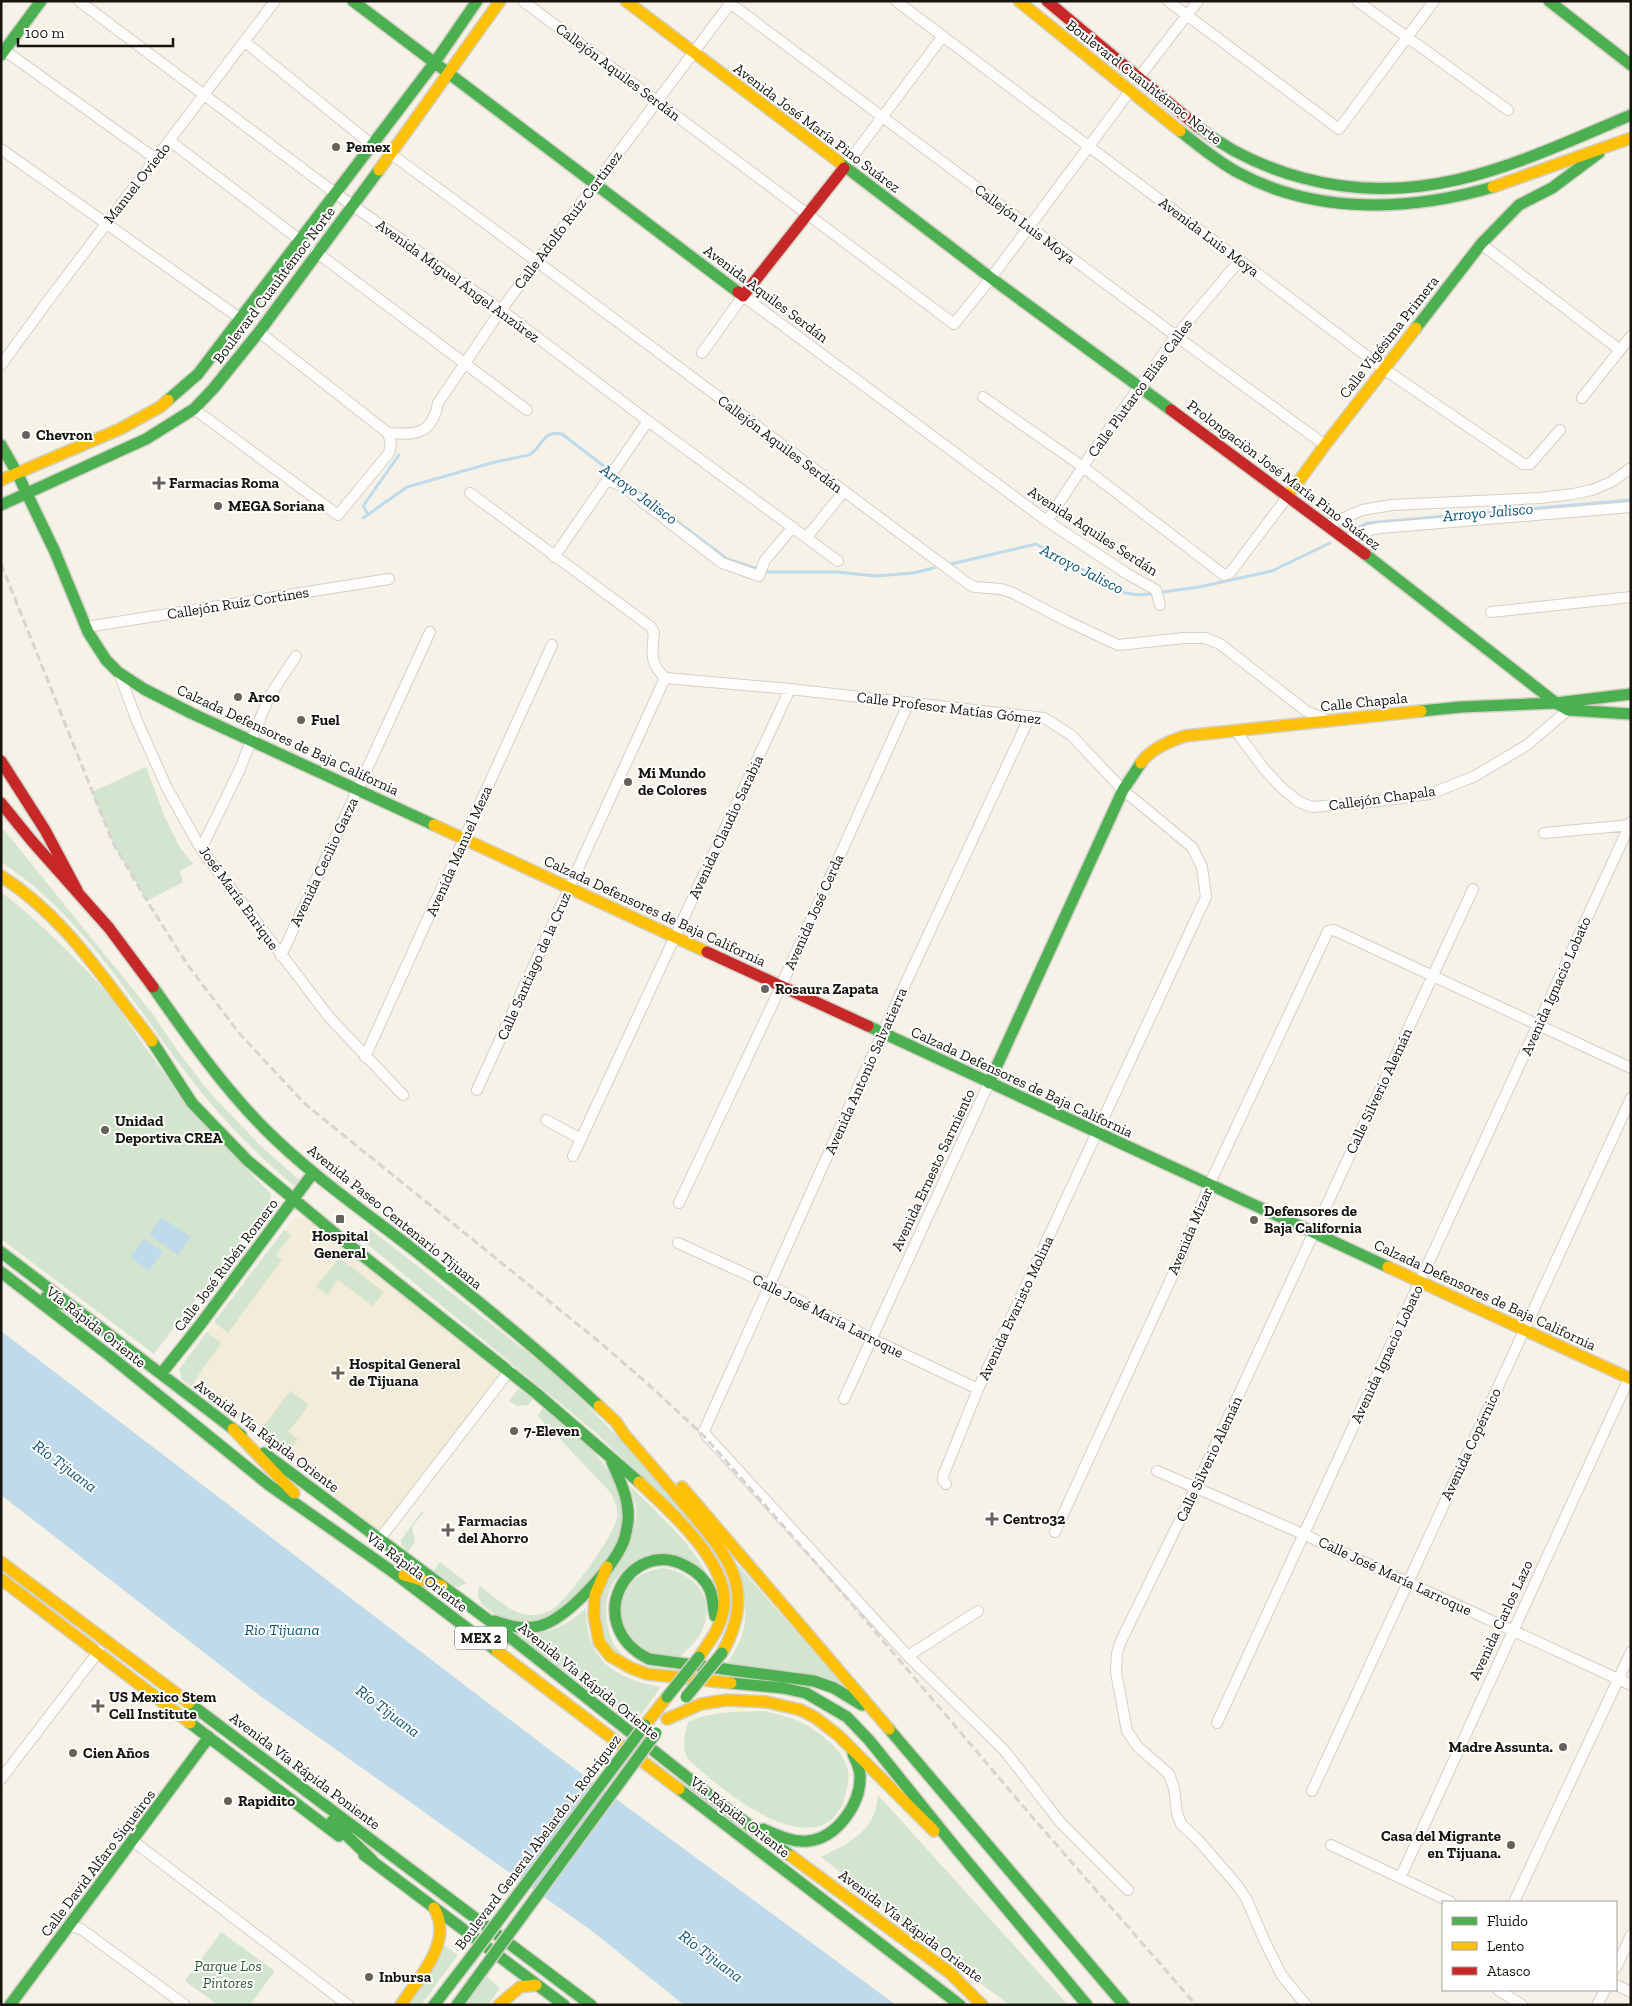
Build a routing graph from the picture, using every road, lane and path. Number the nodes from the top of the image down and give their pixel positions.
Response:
1 (41, 1) edge
2 (79, 1) edge
3 (275, 1) edge
4 (353, 1) edge
5 (477, 1) edge
6 (500, 1) edge
7 (523, 1) edge
8 (626, 1) edge
9 (896, 1) edge
10 (1019, 1) edge
11 (1047, 1) edge
12 (1168, 1) edge
13 (1198, 1) edge
14 (1357, 1) edge
15 (1434, 1) edge
16 (1549, 1) edge
17 (730, 2) edge
18 (1187, 15) junction
19 (943, 36) junction
20 (1406, 38) junction
21 (245, 42) junction
22 (1631, 48) edge
23 (2, 51) edge
24 (693, 51) junction
25 (1627, 61) edge
26 (435, 62) junction
27 (449, 72) junction
28 (1139, 77) junction
29 (1130, 91) junction
30 (206, 94) junction
31 (658, 101) junction
32 (1508, 110) dead end
33 (1631, 115) edge
34 (881, 118) junction
35 (1631, 138) edge
36 (170, 141) junction
37 (371, 144) junction
38 (1, 148) edge
39 (1089, 148) junction
40 (1606, 148) junction
41 (391, 154) junction
42 (156, 159) junction
43 (844, 168) junction
44 (596, 184) junction
45 (335, 192) junction
46 (353, 204) junction
47 (808, 215) junction
48 (106, 224) junction
49 (1029, 226) junction
50 (300, 240) junction
51 (1481, 244) junction
52 (316, 252) junction
53 (537, 260) junction
54 (1240, 260) junction
55 (991, 278) junction
56 (743, 296) junction
57 (501, 310) junction
58 (241, 319) junction
59 (259, 332) junction
60 (1176, 336) junction
61 (1631, 336) edge
62 (1620, 350) junction
63 (702, 353) dead end
64 (1, 365) edge
65 (464, 365) junction
66 (1384, 369) junction
67 (1140, 386) junction
68 (983, 397) dead end
69 (1582, 398) dead end
70 (194, 409) junction
71 (527, 410) dead end
72 (648, 421) junction
73 (1560, 430) dead end
74 (388, 433) junction
75 (1, 445) edge
76 (1325, 445) junction
77 (1083, 467) junction
78 (1631, 468) edge
79 (17, 473) junction
80 (608, 479) junction
81 (1, 480) edge
82 (844, 491) junction
83 (470, 493) dead end
84 (27, 494) junction
85 (1288, 496) junction
86 (1, 504) edge
87 (1631, 507) edge
88 (1047, 521) junction
89 (1328, 525) junction
90 (792, 527) junction
91 (807, 537) junction
92 (1346, 540) junction
93 (554, 557) junction
94 (838, 560) dead end
95 (389, 579) dead end
96 (1631, 597) edge
97 (1158, 598) dead end
98 (1491, 612) dead end
99 (86, 627) junction
100 (430, 632) dead end
101 (552, 644) dead end
102 (296, 656) dead end
103 (118, 672) junction
104 (665, 678) junction
105 (790, 689) junction
106 (1631, 694) edge
107 (909, 702) junction
108 (1556, 703) junction
109 (1568, 710) junction
110 (1631, 714) edge
111 (1030, 716) junction
112 (1326, 720) junction
113 (1235, 730) junction
114 (250, 740) junction
115 (1, 761) edge
116 (358, 790) junction
117 (1123, 790) junction
118 (1, 802) edge
119 (1630, 824) edge
120 (1544, 833) dead end
121 (464, 839) junction
122 (201, 849) junction
123 (1, 876) edge
124 (569, 888) junction
125 (1473, 889) dead end
126 (78, 890) junction
127 (1206, 897) joint
128 (675, 937) junction
129 (281, 956) junction
130 (1432, 976) junction
131 (781, 986) junction
132 (1538, 1025) junction
133 (882, 1034) junction
134 (365, 1057) junction
135 (1631, 1068) edge
136 (989, 1083) junction
137 (477, 1090) dead end
138 (403, 1095) dead end
139 (1631, 1098) edge
140 (546, 1120) dead end
141 (1097, 1133) junction
142 (581, 1139) junction
143 (573, 1156) dead end
144 (313, 1172) junction
145 (1210, 1183) junction
146 (293, 1200) junction
147 (679, 1202) dead end
148 (1314, 1233) junction
149 (678, 1243) dead end
150 (1, 1252) edge
151 (2, 1272) edge
152 (1420, 1282) junction
153 (770, 1285) junction
154 (80, 1312) junction
155 (1524, 1330) junction
156 (872, 1339) junction
157 (510, 1370) junction
158 (161, 1374) junction
159 (1630, 1377) edge
160 (978, 1389) junction
161 (844, 1399) dead end
162 (616, 1422) junction
163 (233, 1429) junction
164 (610, 1456) junction
165 (1157, 1471) dead end
166 (946, 1484) dead end
167 (1195, 1489) junction
168 (320, 1521) junction
169 (1055, 1532) dead end
170 (1303, 1534) junction
171 (379, 1540) junction
172 (1, 1562) edge
173 (607, 1567) junction
174 (394, 1572) junction
175 (1, 1579) edge
176 (1408, 1582) junction
177 (442, 1586) junction
178 (7, 1588) edge
179 (978, 1611) dead end
180 (487, 1619) junction
181 (1512, 1630) junction
182 (708, 1645) junction
183 (98, 1652) junction
184 (1631, 1652) edge
185 (908, 1656) junction
186 (1619, 1679) junction
187 (1631, 1685) edge
188 (686, 1697) joint
189 (873, 1712) junction
190 (667, 1719) junction
191 (1217, 1724) dead end
192 (209, 1737) junction
193 (849, 1746) junction
194 (1, 1779) edge
195 (291, 1779) junction
196 (1312, 1790) dead end
197 (730, 1811) junction
198 (133, 1841) junction
199 (1331, 1845) dead end
200 (955, 1847) junction
201 (372, 1860) junction
202 (1400, 1878) junction
203 (1128, 1890) dead end
204 (1449, 1901) edge
205 (1514, 1901) edge
206 (434, 1907) junction
207 (75, 1924) junction
208 (1631, 1935) edge
209 (1617, 1966) edge
210 (946, 1969) junction
211 (536, 1985) junction
212 (1617, 1985) edge
213 (1500, 1991) edge
214 (1605, 1991) edge
215 (1631, 1992) edge
216 (10, 2005) edge
217 (185, 2005) edge
218 (348, 2005) edge
219 (401, 2005) edge
220 (434, 2005) edge
221 (457, 2005) edge
222 (499, 2005) edge
223 (564, 2005) edge
224 (590, 2005) edge
225 (960, 2005) edge
226 (982, 2005) edge
227 (993, 2005) edge
228 (1087, 2005) edge
229 (1124, 2005) edge
230 (1306, 2005) edge
231 (1522, 2005) edge
232 (1598, 2005) edge

1 - 23 main road
2 - 30 street, Avenida Miguel Ángel Anzúrez
3 - 21 street, Manuel Oviedo
4 - 26 main road, Avenida Aquiles Serdán
5 - 26 main road, Boulevard Cuauhtémoc Norte
6 - 27 main road, Boulevard Cuauhtémoc Norte
7 - 31 street, Callejón Aquiles Serdán
8 - 24 main road, Avenida José María Pino Suárez
9 - 19 street, Avenida Luis Moya
10 - 29 main road, Boulevard Cuauhtémoc Norte
11 - 28 main road, Boulevard Cuauhtémoc Norte
12 - 18 street
13 - 18 street
14 - 20 street
15 - 20 street
16 - 25 main road
17 - 24 street, Calle Adolfo Ruíz Cortinez
17 - 34 street, Callejón Luis Moya
18 - 20 street
18 - 28 street
19 - 34 street
19 - 39 street, Avenida Luis Moya
20 - 32 street
21 - 30 street, Manuel Oviedo
21 - 37 street
22 - 25 main road
23 - 42 street
24 - 31 street, Calle Adolfo Ruíz Cortinez
24 - 43 main road, Avenida José María Pino Suárez
26 - 27 main road, Avenida Aquiles Serdán
26 - 37 main road, Boulevard Cuauhtémoc Norte
27 - 41 main road, Boulevard Cuauhtémoc Norte
27 - 44 main road, Avenida Aquiles Serdán
28 - 33 main road, Boulevard Cuauhtémoc Norte
29 - 39 street
29 - 40 main road, Boulevard Cuauhtémoc Norte
30 - 36 street, Manuel Oviedo
30 - 45 street, Avenida Miguel Ángel Anzúrez
31 - 44 street, Calle Adolfo Ruíz Cortinez
31 - 47 street, Callejón Aquiles Serdán
34 - 43 street
34 - 49 street, Callejón Luis Moya
35 - 40 main road, Boulevard Cuauhtémoc Norte
36 - 42 street, Manuel Oviedo
36 - 50 street
37 - 45 main road, Boulevard Cuauhtémoc Norte
38 - 48 street
39 - 49 street
39 - 54 street, Avenida Luis Moya
40 - 51 main road, Calle Vigésima Primera
41 - 46 main road, Boulevard Cuauhtémoc Norte
41 - 53 street, Callejón Aquiles Serdán
42 - 48 street, Manuel Oviedo
43 - 47 main road
43 - 55 main road, Avenida José María Pino Suárez
44 - 53 street, Calle Adolfo Ruíz Cortinez
44 - 56 main road, Avenida Aquiles Serdán
45 - 46 street, Avenida Miguel Ángel Anzúrez
45 - 50 main road, Boulevard Cuauhtémoc Norte
46 - 52 main road, Boulevard Cuauhtémoc Norte
46 - 57 street, Avenida Miguel Ángel Anzúrez
47 - 55 street, Callejón Aquiles Serdán
47 - 56 main road
48 - 58 street
48 - 64 street, Manuel Oviedo
49 - 55 street
49 - 60 street, Callejón Luis Moya
50 - 58 main road, Boulevard Cuauhtémoc Norte
51 - 62 street
51 - 66 main road, Calle Vigésima Primera
52 - 59 main road, Boulevard Cuauhtémoc Norte
52 - 65 street
53 - 57 street, Calle Adolfo Ruíz Cortinez
53 - 82 street, Callejón Aquiles Serdán
54 - 60 street, Calle Plutarco Elías Calles
54 - 66 street, Avenida Luis Moya
55 - 67 main road, Prolongaciòn José María Pino Suárez
56 - 63 street
56 - 88 street, Avenida Aquiles Serdán
57 - 65 street, Calle Adolfo Ruíz Cortinez
57 - 72 street, Avenida Miguel Ángel Anzúrez
58 - 79 main road, Boulevard Cuauhtémoc Norte
59 - 70 main road, Boulevard Cuauhtémoc Norte
59 - 74 street
60 - 67 street, Calle Plutarco Elías Calles
60 - 76 street, Callejón Luis Moya
61 - 62 street
62 - 69 street
65 - 71 street
65 - 74 street, Calle Adolfo Ruíz Cortinez
66 - 73 street, Avenida Luis Moya
66 - 76 main road, Calle Vigésima Primera
67 - 77 street, Calle Plutarco Elías Calles
67 - 85 main road, Prolongaciòn José María Pino Suárez
68 - 77 street
70 - 74 street
70 - 84 main road, Boulevard Cuauhtémoc Norte
72 - 80 street
72 - 90 street, Avenida Miguel Ángel Anzúrez
75 - 79 main road, Calzada Defensores de Baja California
76 - 85 main road, Calle Vigésima Primera
77 - 85 street, Calle Vigésima Primera
77 - 88 street, Calle Plutarco Elías Calles
78 - 89 street
79 - 81 main road, Boulevard Cuauhtémoc Norte
79 - 84 main road, Calzada Defensores de Baja California
80 - 90 street
80 - 93 street
82 - 91 street
82 - 112 street, Callejón Aquiles Serdán
83 - 93 street
84 - 86 main road, Boulevard Cuauhtémoc Norte
84 - 99 main road, Calzada Defensores de Baja California
85 - 89 main road, Prolongaciòn José María Pino Suárez
87 - 92 street
88 - 97 street, Avenida Aquiles Serdán
89 - 92 main road, Prolongaciòn José María Pino Suárez
90 - 91 street, Avenida Miguel Ángel Anzúrez
91 - 94 street, Avenida Miguel Ángel Anzúrez
92 - 108 main road, Prolongaciòn José María Pino Suárez
93 - 104 street
95 - 99 street, Callejón Ruíz Cortines
96 - 98 street
99 - 103 main road, Calzada Defensores de Baja California
100 - 116 street, Avenida Cecilio Garza
101 - 121 street, Avenida Manuel Meza
102 - 114 street
103 - 114 main road, Calzada Defensores de Baja California
103 - 122 street, José María Enrique
104 - 105 street, Calle Profesor Matías Gómez
104 - 124 street, Calle Santiago de la Cruz
105 - 107 street, Calle Profesor Matías Gómez
105 - 128 street, Avenida Claudio Sarabia
106 - 108 main road, Calle Chapala
107 - 111 street, Calle Profesor Matías Gómez
107 - 131 street, Avenida José Cerda
108 - 109 main road
108 - 112 main road, Calle Chapala
109 - 110 main road
109 - 113 street, Callejón Chapala
111 - 117 street, Calle Profesor Matías Gómez
111 - 133 street, Avenida Antonio Salvatierra
112 - 113 main road, Calle Chapala
113 - 117 main road, Calle Chapala
114 - 116 main road, Calzada Defensores de Baja California
114 - 122 street
115 - 126 main road
116 - 121 main road, Calzada Defensores de Baja California
116 - 129 street, Avenida Cecilio Garza
117 - 127 street, Calle Profesor Matías Gómez
117 - 136 main road, Avenida Ernesto Sarmiento
118 - 126 main road, Avenida Paseo Centenario Tijuana
119 - 120 street
119 - 132 street, Avenida Ignacio Lobato
121 - 124 main road, Calzada Defensores de Baja California
121 - 134 street, Avenida Manuel Meza
122 - 129 street, José María Enrique
123 - 146 main road
124 - 128 main road, Calzada Defensores de Baja California
124 - 137 street, Calle Santiago de la Cruz
125 - 130 street, Calle Silverio Alemán
126 - 144 main road, Avenida Paseo Centenario Tijuana
127 - 141 street, Avenida Evaristo Molina
128 - 131 main road, Calzada Defensores de Baja California
128 - 142 street, Avenida Claudio Sarabia
129 - 134 street, José María Enrique
130 - 132 street
130 - 145 street, Avenida Mizar
130 - 148 street, Calle Silverio Alemán
131 - 133 main road, Calzada Defensores de Baja California
131 - 147 street, Avenida José Cerda
132 - 135 street
132 - 152 street, Avenida Ignacio Lobato
133 - 136 main road, Calzada Defensores de Baja California
133 - 153 street, Avenida Antonio Salvatierra
134 - 138 street, José María Enrique
136 - 141 main road, Calzada Defensores de Baja California
136 - 156 street, Avenida Ernesto Sarmiento
139 - 155 street, Avenida Copérnico
140 - 142 street
141 - 145 main road, Calzada Defensores de Baja California
141 - 160 street, Avenida Evaristo Molina
142 - 143 street, Avenida Claudio Sarabia
144 - 146 main road, Calle José Rubén Romero
144 - 162 main road, Avenida Paseo Centenario Tijuana
145 - 148 main road, Calzada Defensores de Baja California
145 - 169 street, Avenida Mizar
146 - 157 main road
146 - 158 main road, Calle José Rubén Romero
148 - 152 main road, Calzada Defensores de Baja California
148 - 167 street, Calle Silverio Alemán
149 - 153 street, Calle José María Larroque
150 - 154 main road, Avenida Vía Rápida Oriente
151 - 154 main road
151 - 168 main road, Vía Rápida Oriente / MEX 2
152 - 155 main road, Calzada Defensores de Baja California
152 - 170 street, Avenida Ignacio Lobato
153 - 156 street, Calle José María Larroque
153 - 185 street, Avenida Antonio Salvatierra
154 - 158 main road, Avenida Vía Rápida Oriente
155 - 159 main road, Calzada Defensores de Baja California
155 - 176 street, Avenida Copérnico
156 - 160 street, Calle José María Larroque
156 - 161 street, Avenida Ernesto Sarmiento
157 - 164 main road
157 - 171 street
158 - 163 main road, Avenida Vía Rápida Oriente
159 - 181 street, Avenida Carlos Lazo
160 - 166 street, Avenida Evaristo Molina
162 - 188 main road, Avenida Paseo Centenario Tijuana, bridge
162 - 189 main road
163 - 168 main road
163 - 171 main road, Avenida Vía Rápida Oriente
164 - 173 main road
164 - 182 main road
165 - 167 street, Calle José María Larroque
167 - 170 street, Calle José María Larroque
167 - 230 street, Calle Silverio Alemán
168 - 174 main road, Vía Rápida Oriente / MEX 2
170 - 176 street, Calle José María Larroque
170 - 191 street, Avenida Ignacio Lobato
171 - 177 main road, Avenida Vía Rápida Oriente
172 - 195 main road, Avenida Vía Rápida Poniente
173 - 180 main road
173 - 200 main road
174 - 177 main road
174 - 225 main road, Vía Rápida Oriente / MEX 2
175 - 178 main road, Avenida Vía Rápida Poniente
176 - 181 street, Calle José María Larroque
176 - 196 street, Avenida Copérnico
177 - 180 main road, Avenida Vía Rápida Oriente
178 - 183 main road, Avenida Vía Rápida Poniente
179 - 185 street
180 - 197 main road, Avenida Vía Rápida Oriente
181 - 186 street, Calle José María Larroque
181 - 202 street, Avenida Carlos Lazo
182 - 189 main road
182 - 220 main road, Boulevard General Abelardo L. Rodríguez, bridge
183 - 192 main road, Avenida Vía Rápida Poniente
183 - 194 street
184 - 186 street
185 - 203 street
186 - 187 street, Calle José María Larroque
186 - 205 street
188 - 190 main road, Boulevard General Abelardo L. Rodríguez
189 - 229 main road
190 - 193 main road
190 - 221 main road, Boulevard General Abelardo L. Rodríguez, bridge
192 - 198 main road, Calle David Alfaro Siqueiros
192 - 201 main road, Avenida Vía Rápida Poniente
193 - 197 main road
193 - 200 main road
195 - 201 main road
195 - 224 main road, Avenida Vía Rápida Poniente
197 - 210 main road, Avenida Vía Rápida Oriente
198 - 207 main road, Calle David Alfaro Siqueiros
198 - 218 street
199 - 202 street
200 - 228 main road
201 - 206 main road, Avenida Vía Rápida Poniente
202 - 204 street
206 - 211 main road, Avenida Vía Rápida Poniente
206 - 219 main road
207 - 216 main road, Calle David Alfaro Siqueiros
207 - 217 street
208 - 209 street
210 - 226 main road
210 - 227 main road, Avenida Vía Rápida Oriente
211 - 222 main road
211 - 223 main road, Avenida Vía Rápida Poniente
212 - 215 street
213 - 231 street
214 - 232 street

